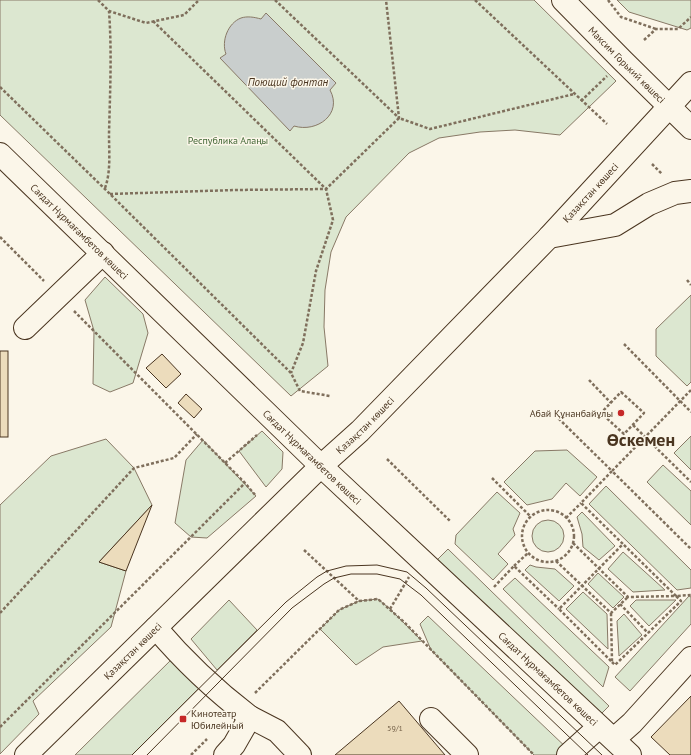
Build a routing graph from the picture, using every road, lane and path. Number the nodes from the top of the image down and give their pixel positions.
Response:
1 (98, 0) edge
2 (200, 0) edge
3 (275, 0) edge
4 (386, 0) edge
5 (475, 0) edge
6 (563, 0) edge
7 (608, 0) edge
8 (109, 11) junction
9 (691, 17) edge
10 (153, 21) junction
11 (656, 29) junction
12 (644, 40) dead end
13 (608, 74) dead end
14 (691, 83) edge
15 (0, 87) edge
16 (574, 94) junction
17 (581, 101) junction
18 (669, 106) junction
19 (399, 118) junction
20 (607, 124) dead end
21 (691, 128) edge
22 (0, 154) edge
23 (105, 188) junction
24 (326, 189) junction
25 (691, 191) edge
26 (110, 194) junction
27 (0, 237) edge
28 (549, 237) junction
29 (102, 253) junction
30 (687, 280) dead end
31 (691, 284) edge
32 (58, 296) junction
33 (25, 328) dead end
34 (624, 344) dead end
35 (291, 373) junction
36 (589, 380) dead end
37 (691, 390) edge
38 (330, 396) dead end
39 (680, 401) junction
40 (611, 403) junction
41 (691, 412) edge
42 (555, 415) dead end
43 (633, 425) junction
44 (262, 431) dead end
45 (197, 434) junction
46 (645, 437) junction
47 (387, 458) dead end
48 (225, 463) junction
49 (321, 466) junction
50 (612, 471) junction
51 (492, 478) dead end
52 (691, 482) edge
53 (245, 483) junction
54 (256, 496) dead end
55 (581, 503) junction
56 (531, 517) junction
57 (566, 518) junction
58 (450, 521) dead end
59 (573, 543) junction
60 (623, 544) junction
61 (691, 549) edge
62 (304, 550) dead end
63 (528, 553) junction
64 (556, 561) junction
65 (514, 566) junction
66 (599, 568) junction
67 (411, 575) dead end
68 (582, 585) junction
69 (494, 587) dead end
70 (691, 595) edge
71 (676, 596) junction
72 (628, 597) junction
73 (359, 601) junction
74 (620, 604) junction
75 (390, 609) junction
76 (559, 609) junction
77 (0, 613) edge
78 (611, 613) junction
79 (156, 628) junction
80 (648, 633) junction
81 (691, 658) edge
82 (612, 662) junction
83 (244, 713) junction
84 (431, 719) dead end
85 (0, 727) edge
86 (606, 733) junction
87 (207, 739) dead end
88 (26, 755) edge
89 (191, 755) edge
90 (224, 755) edge
91 (300, 755) edge
92 (466, 755) edge
93 (534, 755) edge
94 (568, 755) edge
95 (630, 755) edge

1 - 8 path
2 - 10 path
3 - 19 path
4 - 19 path
5 - 16 path
6 - 18 main road, Максим Горький көшесі
7 - 11 path
8 - 10 path
8 - 23 path
9 - 11 path
10 - 24 path
11 - 12 path
13 - 17 path
14 - 18 main road, Қазақстан көшесі
15 - 23 path
16 - 17 path
16 - 19 path
17 - 20 path
18 - 21 main road, Максим Горький көшесі
18 - 28 main road, Қазақстан көшесі
19 - 24 path
22 - 29 main road, Сағдат Нұрмағамбетов көшесі
23 - 26 path
24 - 26 path
24 - 35 path
25 - 28 main road
26 - 35 path
27 - 32 path
28 - 49 main road, Қазақстан көшесі
29 - 32 main road
29 - 49 main road, Сағдат Нұрмағамбетов көшесі
30 - 31 path
32 - 33 main road
32 - 45 path
34 - 39 path
35 - 38 path
36 - 40 path
37 - 39 path
39 - 41 path
39 - 46 path
40 - 43 path
40 - 43 path
42 - 50 path
43 - 46 path
44 - 48 path
45 - 48 path
45 - 77 path
46 - 50 path
46 - 52 path
47 - 58 path
48 - 53 path
49 - 79 main road, Қазақстан көшесі
49 - 86 main road, Сағдат Нұрмағамбетов көшесі
50 - 55 path
50 - 61 path
51 - 56 path
53 - 54 path
53 - 85 path
55 - 57 path
55 - 60 path
56 - 57 path
56 - 63 path
57 - 59 path
59 - 64 path
59 - 66 path
60 - 66 path
60 - 71 path
62 - 73 path
63 - 64 path
63 - 65 path
64 - 68 path
65 - 69 path
65 - 76 path
66 - 68 path
66 - 72 path
67 - 75 path
68 - 76 path
68 - 78 path
70 - 71 path
71 - 72 path
71 - 80 path
72 - 74 path
73 - 75 path
73 - 83 path
74 - 78 path
74 - 80 path
75 - 93 path
76 - 82 path
78 - 82 path
79 - 83 main road
79 - 88 main road, Қазақстан көшесі
80 - 82 path
81 - 86 main road
83 - 90 main road
83 - 91 main road
84 - 92 main road
86 - 94 main road
86 - 95 main road, Сағдат Нұрмағамбетов көшесі
87 - 89 path

